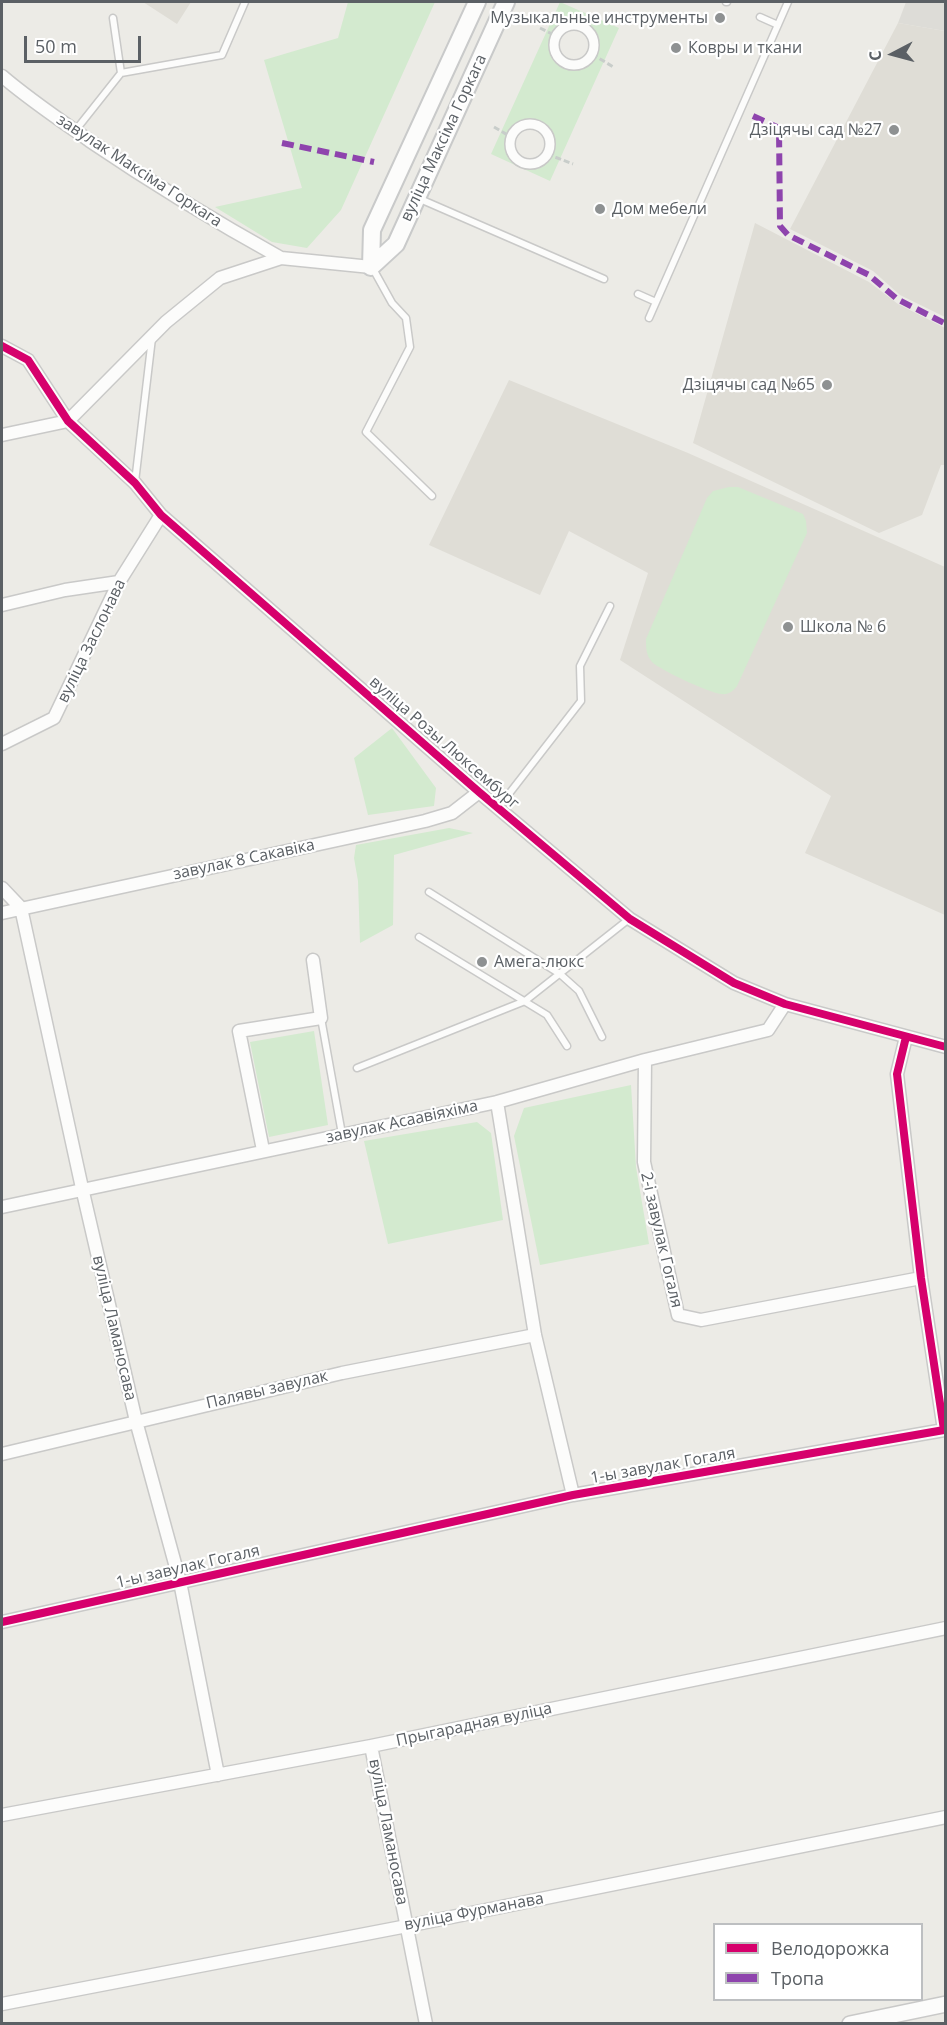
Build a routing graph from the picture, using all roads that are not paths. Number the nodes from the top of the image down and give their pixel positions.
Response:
1 (245, 2) edge
2 (477, 2) edge
3 (506, 2) edge
4 (788, 2) edge
5 (760, 17) dead end
6 (113, 18) dead end
7 (778, 25) junction
8 (556, 36) joint
9 (121, 72) junction
10 (2, 76) edge
11 (75, 130) junction
12 (511, 137) joint
13 (416, 198) junction
14 (281, 258) junction
15 (371, 267) junction
16 (604, 279) dead end
17 (638, 294) dead end
18 (657, 302) junction
19 (649, 318) dead end
20 (152, 337) junction
21 (2, 346) edge
22 (68, 421) junction
23 (2, 435) edge
24 (135, 483) junction
25 (432, 496) dead end
26 (161, 515) junction
27 (119, 582) junction
28 (2, 605) edge
29 (610, 606) dead end
30 (2, 744) edge
31 (479, 792) junction
32 (498, 808) junction
33 (2, 888) edge
34 (429, 892) dead end
35 (21, 908) junction
36 (2, 913) edge
37 (630, 919) junction
38 (419, 937) dead end
39 (313, 960) dead end
40 (560, 974) junction
41 (525, 1001) junction
42 (785, 1004) junction
43 (321, 1018) junction
44 (602, 1037) dead end
45 (906, 1037) junction
46 (567, 1046) dead end
47 (945, 1047) edge
48 (645, 1060) junction
49 (357, 1068) dead end
50 (497, 1102) junction
51 (342, 1134) junction
52 (263, 1150) junction
53 (82, 1188) junction
54 (2, 1207) edge
55 (921, 1278) junction
56 (535, 1335) junction
57 (136, 1421) junction
58 (2, 1454) edge
59 (573, 1495) junction
60 (180, 1582) junction
61 (2, 1622) edge
62 (945, 1628) edge
63 (370, 1746) junction
64 (218, 1775) junction
65 (2, 1815) edge
66 (945, 1817) edge
67 (407, 1926) junction
68 (2, 2004) edge
69 (945, 2004) edge
70 (426, 2024) edge
71 (850, 2024) edge

1 - 9 lane
2 - 15 main road, вуліца Максіма Горкага
3 - 13 main road, вуліца Максіма Горкага
4 - 7 lane
5 - 7 lane
6 - 9 lane
7 - 18 lane
8 - 8 street
9 - 11 lane
10 - 11 street, завулак Максіма Горкага
11 - 14 street, завулак Максіма Горкага
12 - 12 street
13 - 15 main road, вуліца Максіма Горкага
13 - 16 lane
14 - 15 street
14 - 20 street
15 - 25 lane
17 - 18 lane
18 - 19 lane
20 - 22 street
20 - 24 lane
21 - 22 street, вуліца Розы Люксембург
22 - 23 street
22 - 24 street, вуліца Розы Люксембург
24 - 26 street, вуліца Розы Люксембург
26 - 27 street, вуліца Заслонава
26 - 31 street, вуліца Розы Люксембург
27 - 28 street
27 - 30 street, вуліца Заслонава
29 - 32 lane
31 - 32 street, вуліца Розы Люксембург
31 - 35 street, завулак 8 Сакавіка
32 - 37 street, вуліца Розы Люксембург
33 - 35 street
34 - 40 lane
35 - 36 street, завулак 8 Сакавіка
35 - 53 street, вуліца Ламаносава
37 - 40 lane
37 - 42 street, вуліца Розы Люксембург
38 - 41 lane
39 - 43 street
40 - 41 lane
40 - 44 lane
41 - 46 lane
41 - 49 lane
42 - 45 street, вуліца Розы Люксембург
42 - 48 street, завулак Асаавіяхіма
43 - 51 lane
43 - 52 street
45 - 47 street, вуліца Розы Люксембург
45 - 55 street, 1-ы завулак Гогаля
48 - 50 street, завулак Асаавіяхіма
48 - 55 street, 2-і завулак Гогаля
50 - 51 street, завулак Асаавіяхіма
50 - 56 street, 1-ы завулак Гогаля
51 - 52 street, завулак Асаавіяхіма
52 - 53 street, завулак Асаавіяхіма
53 - 54 street, завулак Асаавіяхіма
53 - 57 street, вуліца Ламаносава
55 - 59 street, 1-ы завулак Гогаля
56 - 57 street, Палявы завулак
56 - 59 street, 1-ы завулак Гогаля
57 - 58 street, Палявы завулак
57 - 60 street, вуліца Ламаносава
59 - 60 street, 1-ы завулак Гогаля
60 - 61 street, 1-ы завулак Гогаля
60 - 64 street, вуліца Ламаносава
62 - 63 street, Прыгарадная вуліца
63 - 64 street, Прыгарадная вуліца
63 - 67 street, вуліца Ламаносава
64 - 65 street, Прыгарадная вуліца
66 - 67 street, вуліца Фурманава
67 - 68 street, вуліца Фурманава
67 - 70 street, вуліца Ламаносава
69 - 71 street

